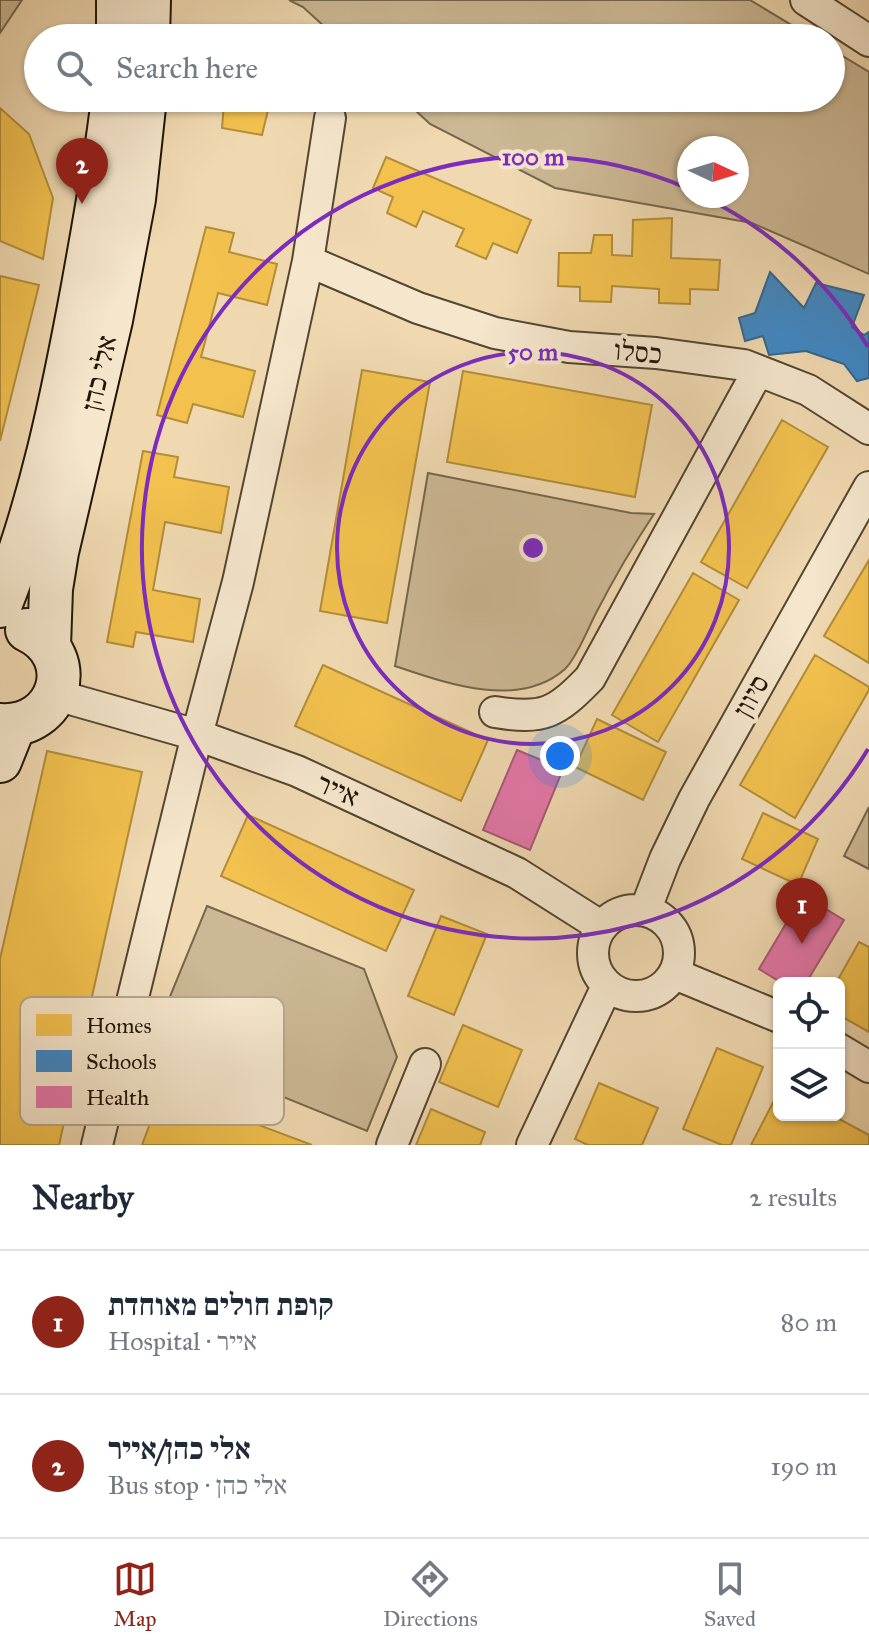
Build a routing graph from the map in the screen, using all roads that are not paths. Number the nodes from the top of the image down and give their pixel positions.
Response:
1 (118, 0) edge
2 (149, 0) edge
3 (806, 0) edge
4 (118, 24) edge
5 (148, 24) edge
6 (843, 24) edge
7 (845, 25) edge
8 (869, 41) edge
9 (111, 112) edge
10 (143, 112) edge
11 (330, 118) dead end
12 (308, 261) junction
13 (758, 371) junction
14 (869, 429) edge
15 (869, 487) edge
16 (0, 606) edge
17 (0, 628) edge
18 (49, 647) junction
19 (56, 695) junction
20 (495, 712) dead end
21 (197, 735) junction
22 (5, 737) edge
23 (645, 911) junction
24 (602, 927) junction
25 (675, 974) junction
26 (607, 986) junction
27 (133, 997) edge
28 (773, 1015) edge
29 (845, 1053) edge
30 (425, 1064) dead end
31 (869, 1067) edge
32 (102, 1125) edge
33 (97, 1145) edge
34 (392, 1145) edge
35 (532, 1145) edge

1 - 4 street
2 - 5 street
3 - 6 street
7 - 8 street
9 - 16 street, אלי כהן
10 - 18 street, אלי כהן
11 - 12 street
12 - 13 street, כסלו
12 - 21 street
13 - 14 street, כסלו
13 - 20 street
15 - 23 street, סיוון
17 - 18 street
18 - 19 street, אלי כהן
19 - 21 street, אייר
19 - 22 street
21 - 24 street, אייר
21 - 27 street
23 - 24 street
23 - 25 street
24 - 26 street
25 - 26 street
25 - 28 street
26 - 35 street
29 - 31 street
30 - 34 street
32 - 33 street

